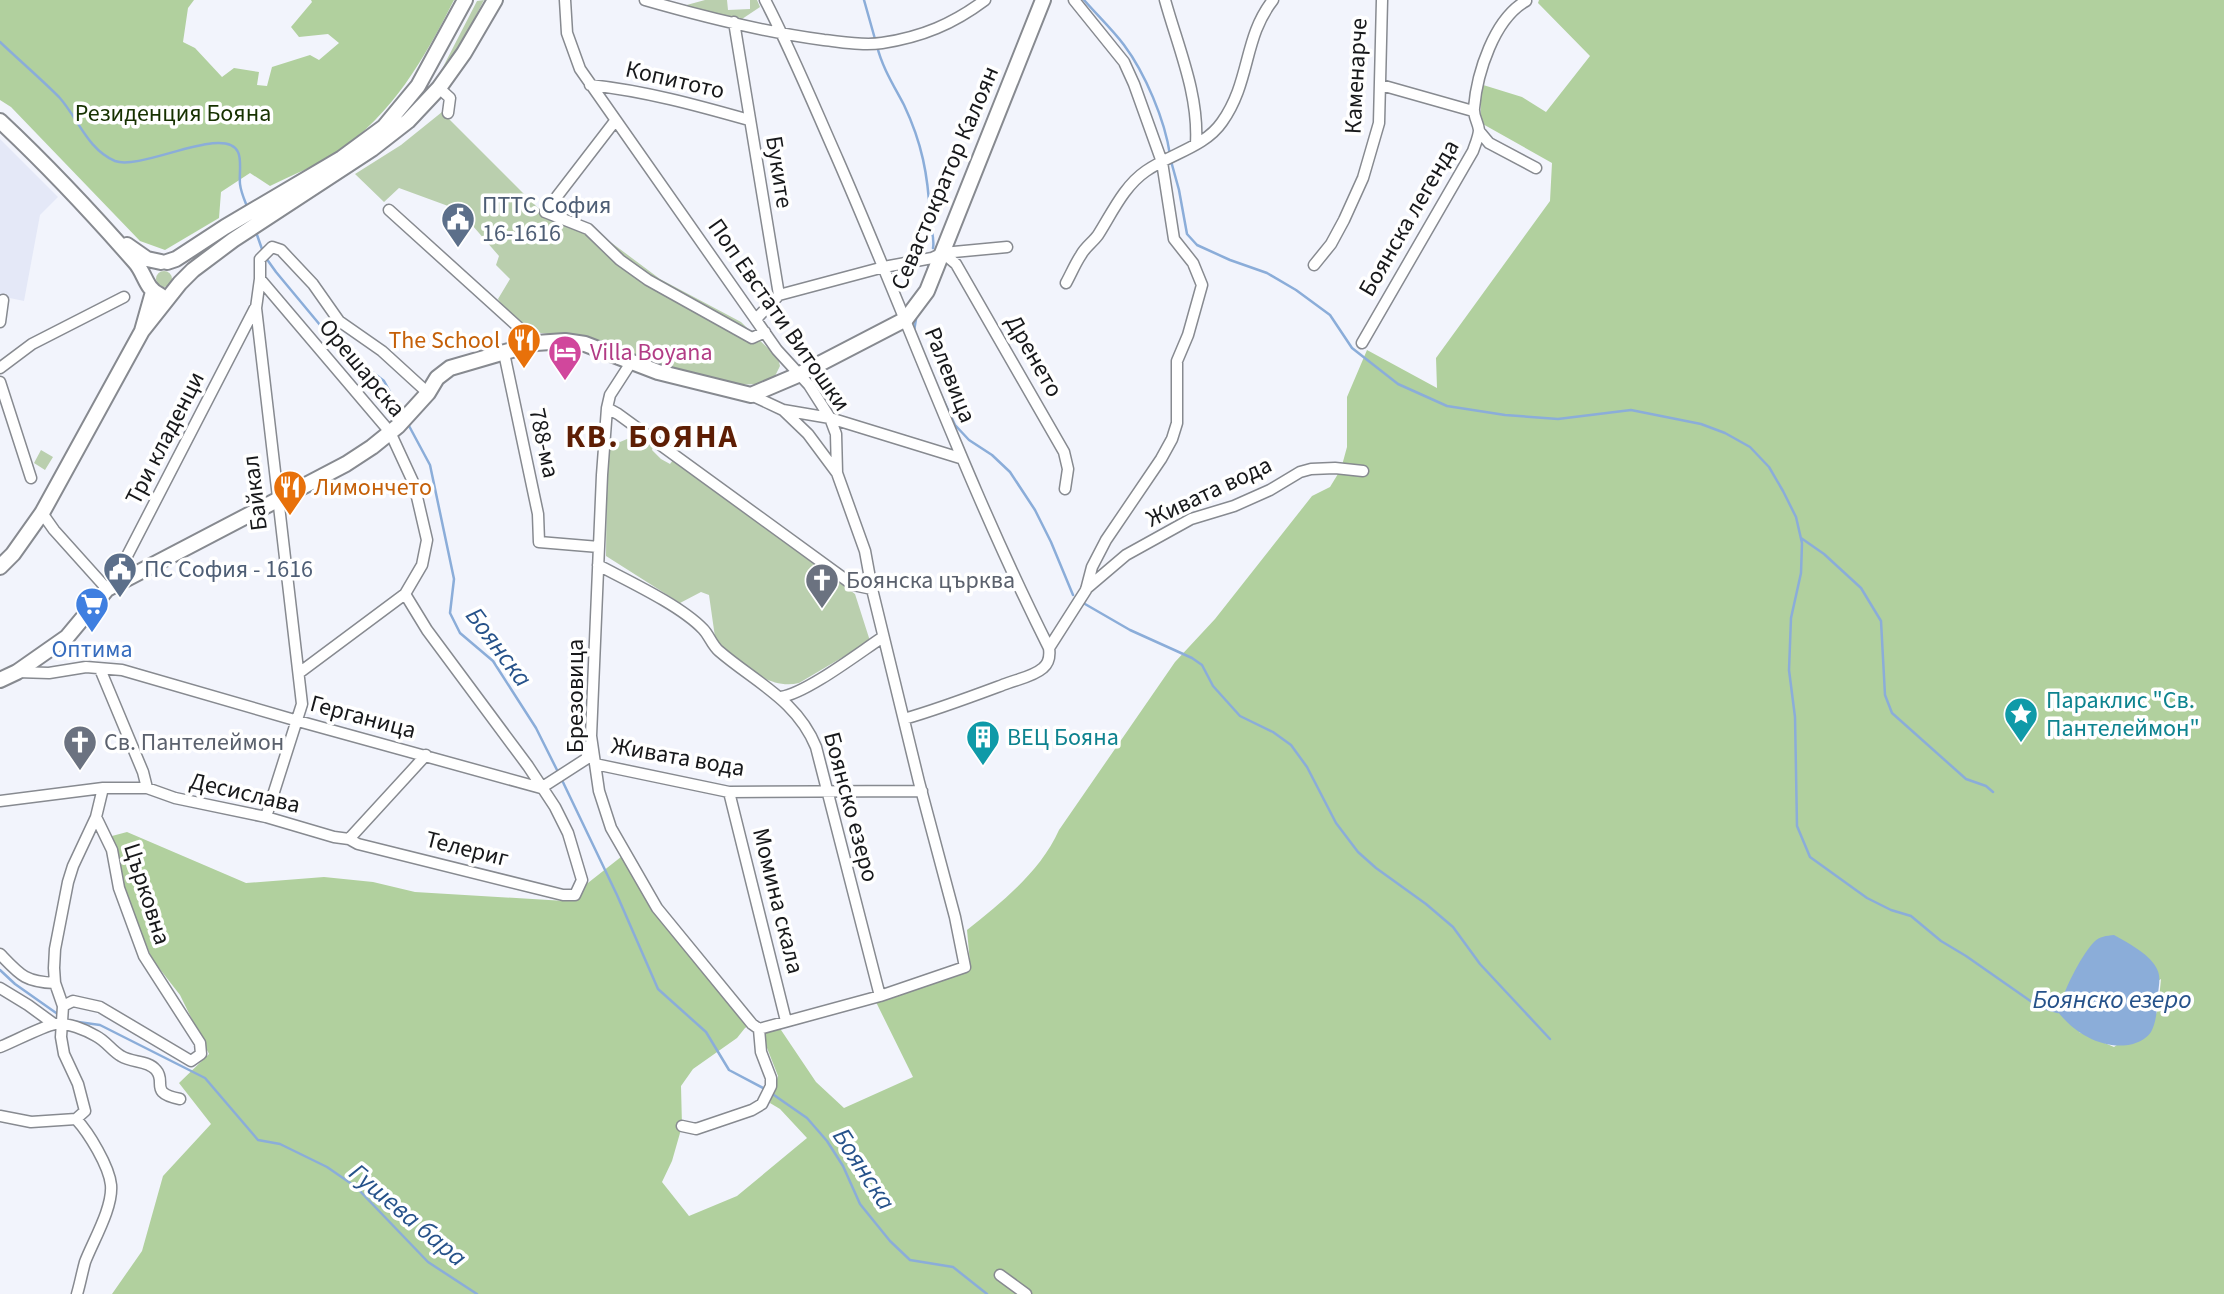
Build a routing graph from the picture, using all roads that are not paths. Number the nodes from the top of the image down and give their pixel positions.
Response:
1 (465, 0) edge
2 (495, 0) edge
3 (565, 0) edge
4 (645, 0) edge
5 (765, 0) edge
6 (985, 0) edge
7 (1043, 0) edge
8 (1074, 0) edge
9 (1165, 0) edge
10 (1273, 0) edge
11 (1382, 0) edge
12 (1526, 1) edge
13 (734, 22) junction
14 (783, 34) junction
15 (590, 85) junction
16 (1381, 85) junction
17 (439, 88) junction
18 (1473, 111) junction
19 (448, 113) dead end
20 (750, 120) junction
21 (0, 121) edge
22 (615, 121) junction
23 (1479, 131) junction
24 (1196, 144) junction
25 (1162, 162) junction
26 (1536, 168) dead end
27 (279, 202) junction
28 (389, 210) dead end
29 (109, 232) junction
30 (229, 234) junction
31 (272, 247) joint
32 (1007, 247) dead end
33 (943, 253) junction
34 (164, 262) junction
35 (1314, 265) dead end
36 (884, 267) junction
37 (261, 279) junction
38 (1066, 284) dead end
39 (150, 287) junction
40 (176, 288) junction
41 (779, 295) junction
42 (124, 297) dead end
43 (3, 300) dead end
44 (256, 308) junction
45 (756, 319) junction
46 (906, 319) junction
47 (0, 322) edge
48 (142, 331) junction
49 (765, 332) junction
50 (536, 343) junction
51 (1362, 344) dead end
52 (503, 353) junction
53 (632, 361) junction
54 (0, 368) edge
55 (798, 375) junction
56 (0, 382) edge
57 (751, 395) junction
58 (424, 398) junction
59 (607, 408) junction
60 (783, 410) junction
61 (830, 418) junction
62 (394, 429) junction
63 (960, 458) junction
64 (1363, 471) dead end
65 (837, 473) junction
66 (31, 478) dead end
67 (1065, 489) dead end
68 (277, 500) junction
69 (42, 513) junction
70 (599, 547) junction
71 (598, 565) junction
72 (0, 568) edge
73 (109, 588) junction
74 (872, 589) junction
75 (1086, 590) junction
76 (405, 594) junction
77 (883, 637) junction
78 (1049, 648) junction
79 (100, 669) junction
80 (17, 672) junction
81 (299, 673) junction
82 (0, 680) edge
83 (781, 697) junction
84 (904, 719) junction
85 (298, 722) junction
86 (591, 736) junction
87 (426, 755) junction
88 (595, 764) junction
89 (103, 788) junction
90 (147, 788) junction
91 (541, 788) junction
92 (826, 790) junction
93 (922, 791) junction
94 (729, 792) junction
95 (0, 801) edge
96 (96, 817) junction
97 (266, 817) junction
98 (349, 839) junction
99 (0, 954) edge
100 (55, 983) junction
101 (0, 988) edge
102 (880, 996) junction
103 (63, 1006) junction
104 (786, 1021) junction
105 (57, 1024) junction
106 (759, 1029) junction
107 (0, 1047) edge
108 (180, 1099) dead end
109 (0, 1116) edge
110 (76, 1119) junction
111 (682, 1126) dead end
112 (1000, 1275) dead end
113 (77, 1294) edge
114 (1026, 1294) edge

1 - 27 main road
2 - 17 main road
3 - 15 street, Поп Евстати Витошки
4 - 13 street
5 - 14 street, Ралевица
6 - 14 street
7 - 33 main road, Севастократор Калоян
8 - 25 street
9 - 24 street
10 - 24 street
11 - 16 street, Каменарче
12 - 18 street, Боянска легенда
13 - 14 street
13 - 20 street, Буките
14 - 36 street, Ралевица
15 - 20 street, Копитото
15 - 22 street, Поп Евстати Витошки
16 - 18 street
16 - 35 street, Каменарче
17 - 19 street
17 - 27 main road
18 - 23 street, Боянска легенда
20 - 41 street, Буките
21 - 29 main road
22 - 45 street, Поп Евстати Витошки
22 - 49 street
23 - 26 street
23 - 51 street, Боянска легенда
24 - 25 street
25 - 38 street
25 - 75 street
27 - 30 main road
28 - 50 street
29 - 34 main road
29 - 39 main road
30 - 34 main road
30 - 40 main road
31 - 37 street, Байкал
31 - 58 street, Орешарска
32 - 33 street
33 - 36 street
33 - 46 main road, Севастократор Калоян
33 - 67 street, Дренето
34 - 39 main road
34 - 40 main road
36 - 41 street
36 - 46 street, Ралевица
37 - 44 street, Байкал
37 - 62 street, Орешарска
39 - 40 main road
39 - 48 main road
40 - 48 main road
41 - 45 street
42 - 54 street
43 - 47 street
44 - 68 street, Байкал
44 - 73 street, Три кладенци
45 - 49 street, Поп Евстати Витошки
46 - 55 main road, Севастократор Калоян
46 - 63 street, Ралевица
48 - 69 main road
49 - 55 street, Поп Евстати Витошки
50 - 52 main road
50 - 53 main road
52 - 58 main road
52 - 70 street, 788-ма
53 - 57 main road
53 - 59 street, Брезовица
55 - 57 main road, Севастократор Калоян
55 - 61 street, Поп Евстати Витошки
56 - 66 street
57 - 60 street
58 - 62 main road
59 - 70 street, Брезовица
59 - 74 street
60 - 61 street
60 - 65 street
61 - 63 street
61 - 65 street, Поп Евстати Витошки
62 - 68 main road
62 - 76 street, Орешарска
63 - 78 street, Ралевица
64 - 75 street, Живата вода
65 - 74 street, Поп Евстати Витошки
68 - 73 main road
68 - 81 street, Байкал
69 - 72 main road
69 - 73 street
70 - 71 street, Брезовица
71 - 83 street, Боянско езеро
71 - 86 street, Брезовица
73 - 80 main road
74 - 77 street, Поп Евстати Витошки
75 - 78 street
76 - 81 street
76 - 91 street
77 - 83 street
77 - 84 street, Поп Евстати Витошки
78 - 84 street
79 - 80 street
79 - 85 street, Герганица
79 - 90 street
80 - 82 main road
81 - 85 street, Байкал
83 - 92 street, Боянско езеро
84 - 93 street, Поп Евстати Витошки
85 - 87 street, Герганица
85 - 97 street, Байкал
86 - 88 street, Брезовица
86 - 91 street
87 - 91 street, Герганица
87 - 98 street
88 - 94 street, Живата вода
88 - 106 street, Брезовица
89 - 90 street
89 - 95 street
89 - 96 street
90 - 97 street, Десислава
91 - 98 street, Телериг
92 - 93 street, Живата вода
92 - 94 street, Живата вода
92 - 102 street, Боянско езеро
93 - 102 street, Поп Евстати Витошки
94 - 104 street, Момина скала
96 - 100 street
96 - 103 street, Църковна
97 - 98 street, Десислава
99 - 100 street
100 - 103 street
101 - 105 street
102 - 104 street
103 - 105 street
104 - 106 street
105 - 107 street
105 - 108 street
105 - 110 street
106 - 111 street
109 - 110 street
110 - 113 street
112 - 114 street

